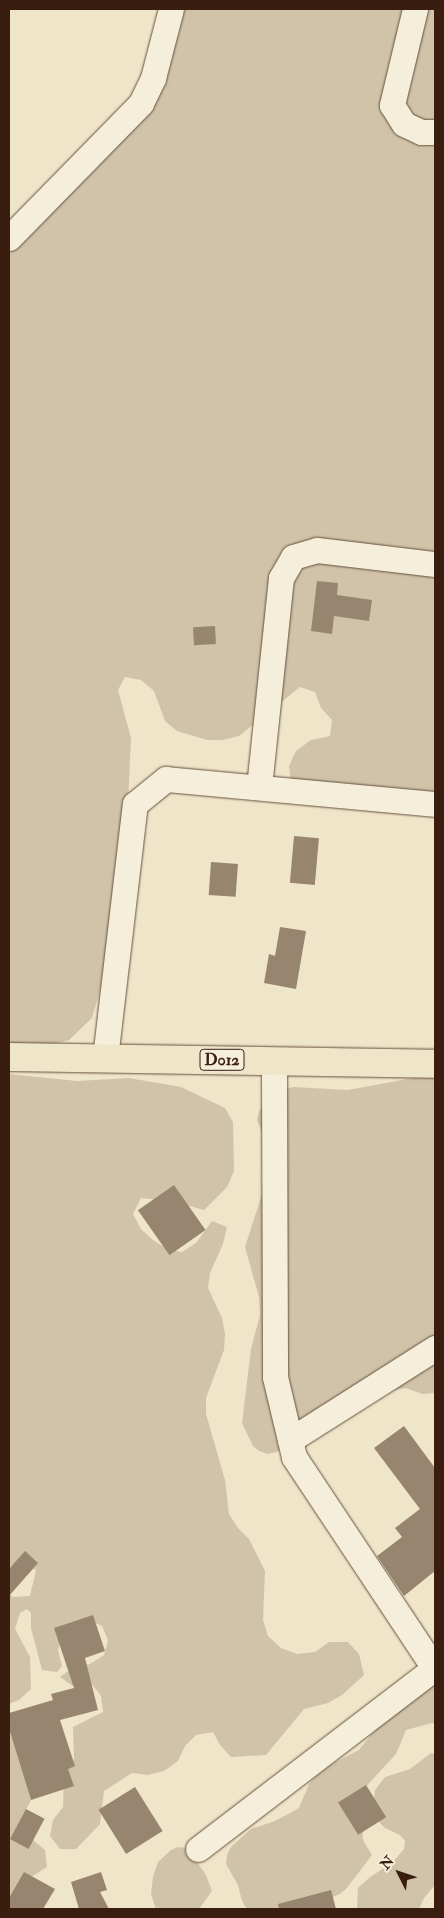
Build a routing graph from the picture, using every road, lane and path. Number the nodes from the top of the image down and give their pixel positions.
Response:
1 (171, 9) edge
2 (415, 9) edge
3 (435, 132) edge
4 (9, 238) edge
5 (435, 564) edge
6 (259, 787) junction
7 (435, 804) edge
8 (9, 1057) edge
9 (105, 1058) junction
10 (280, 1061) junction
11 (435, 1064) edge
12 (435, 1348) edge
13 (290, 1440) junction
14 (435, 1668) edge
15 (198, 1849) dead end

1 - 4 street
2 - 3 street
5 - 6 street
6 - 7 street
6 - 9 street
8 - 9 main road, D012
9 - 10 main road, D012
10 - 11 main road, D012
10 - 13 street
12 - 13 street
13 - 14 street
14 - 15 street

